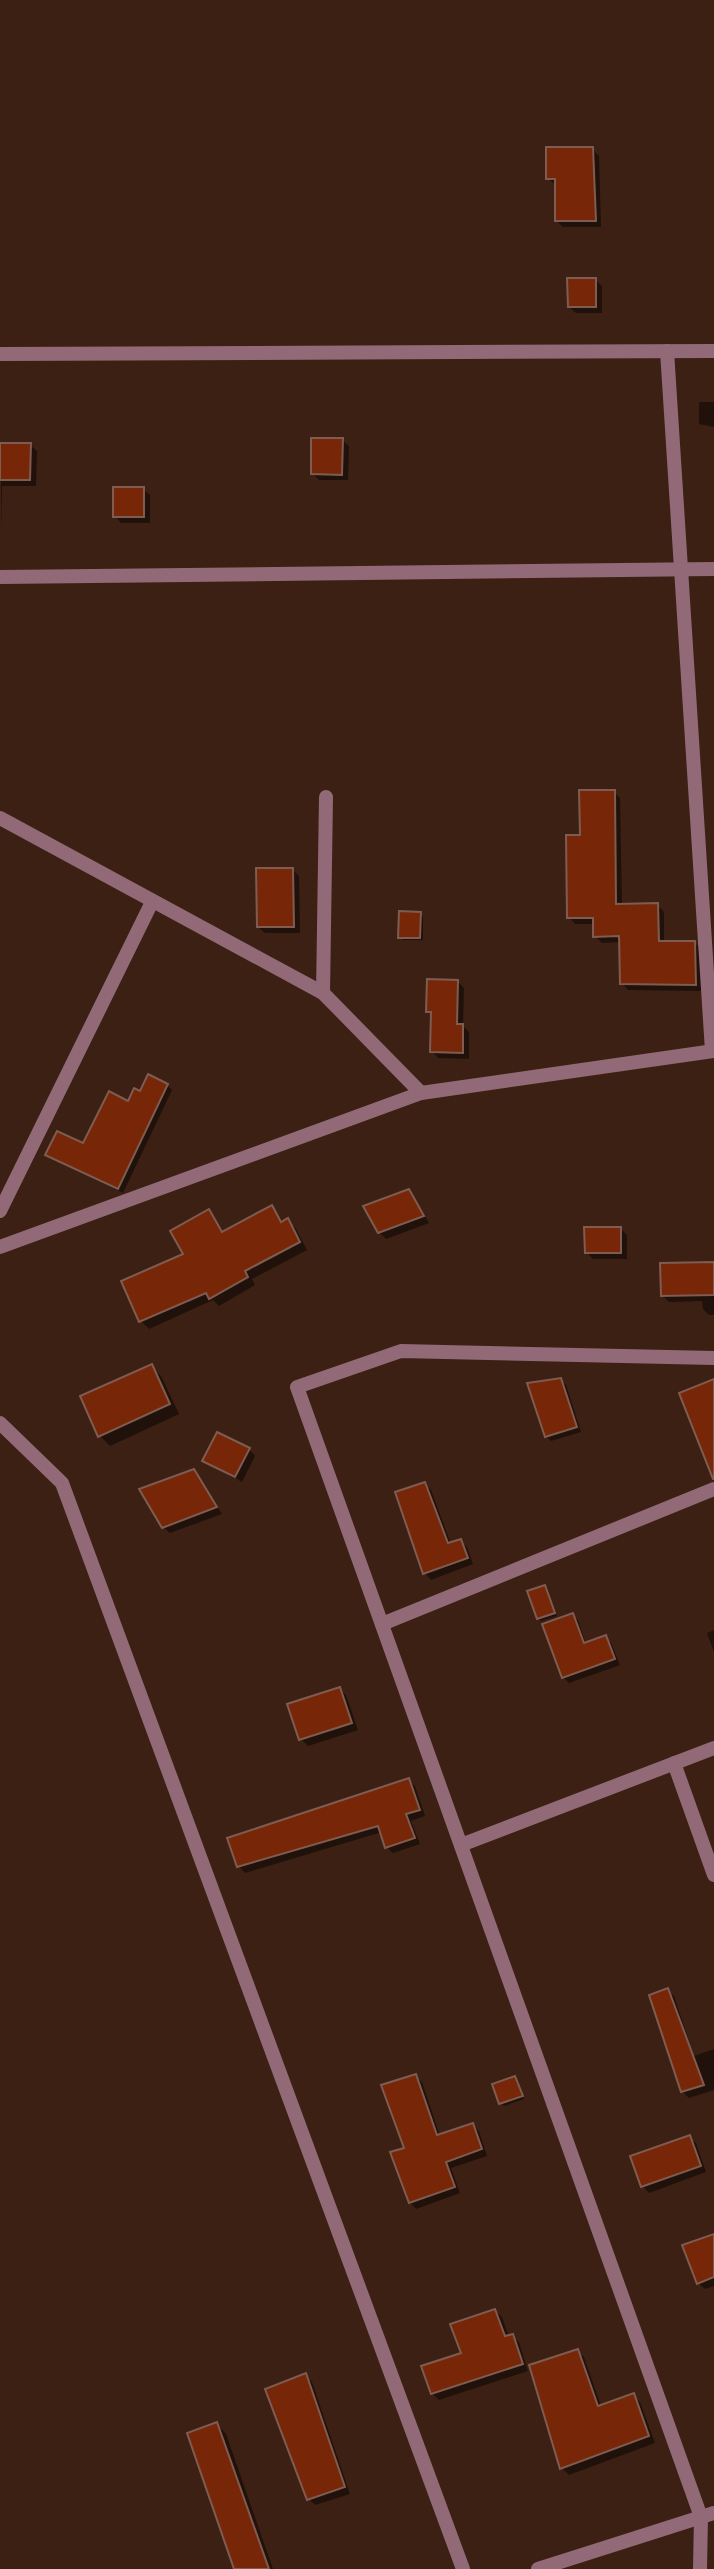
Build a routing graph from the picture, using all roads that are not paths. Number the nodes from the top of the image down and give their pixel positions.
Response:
1 (667, 351) junction
2 (714, 351) edge
3 (0, 354) edge
4 (714, 569) edge
5 (681, 570) junction
6 (0, 577) edge
7 (326, 797) dead end
8 (0, 818) edge
9 (152, 902) junction
10 (323, 993) junction
11 (713, 1051) edge
12 (421, 1093) junction
13 (0, 1211) edge
14 (0, 1247) edge
15 (714, 1358) edge
16 (0, 1423) edge
17 (714, 1489) edge
18 (382, 1624) junction
19 (714, 1748) edge
20 (674, 1763) junction
21 (461, 1845) junction
22 (714, 1875) edge
23 (707, 2515) edge
24 (463, 2569) edge
25 (538, 2569) edge
26 (700, 2569) edge

1 - 2 street
1 - 3 street
1 - 5 street
4 - 5 street
5 - 6 street
5 - 11 street
7 - 10 street
8 - 9 street
9 - 10 street
9 - 13 street
10 - 12 street
11 - 12 street
12 - 14 street
15 - 18 street
16 - 24 street
17 - 18 street
18 - 21 street
19 - 20 street
20 - 21 street
20 - 22 street
21 - 23 street
23 - 25 street
23 - 26 street

